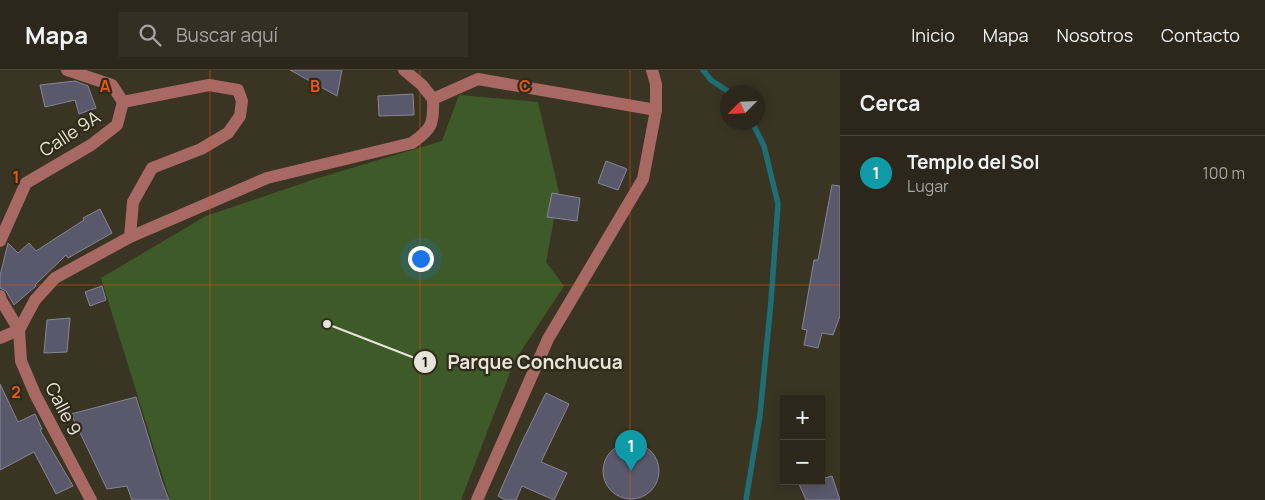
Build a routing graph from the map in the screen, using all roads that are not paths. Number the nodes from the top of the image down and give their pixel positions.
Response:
1 (67, 70) edge
2 (404, 70) edge
3 (652, 70) edge
4 (433, 99) junction
5 (123, 102) junction
6 (656, 110) junction
7 (130, 237) junction
8 (0, 241) edge
9 (0, 296) edge
10 (19, 330) junction
11 (0, 338) edge
12 (91, 500) edge
13 (477, 500) edge

1 - 5 street
2 - 4 street
3 - 6 street
4 - 6 street
4 - 7 street
5 - 7 street
5 - 8 street, Calle 9A
6 - 13 street
7 - 10 street
9 - 10 street
10 - 11 street
10 - 12 street, Calle 9

